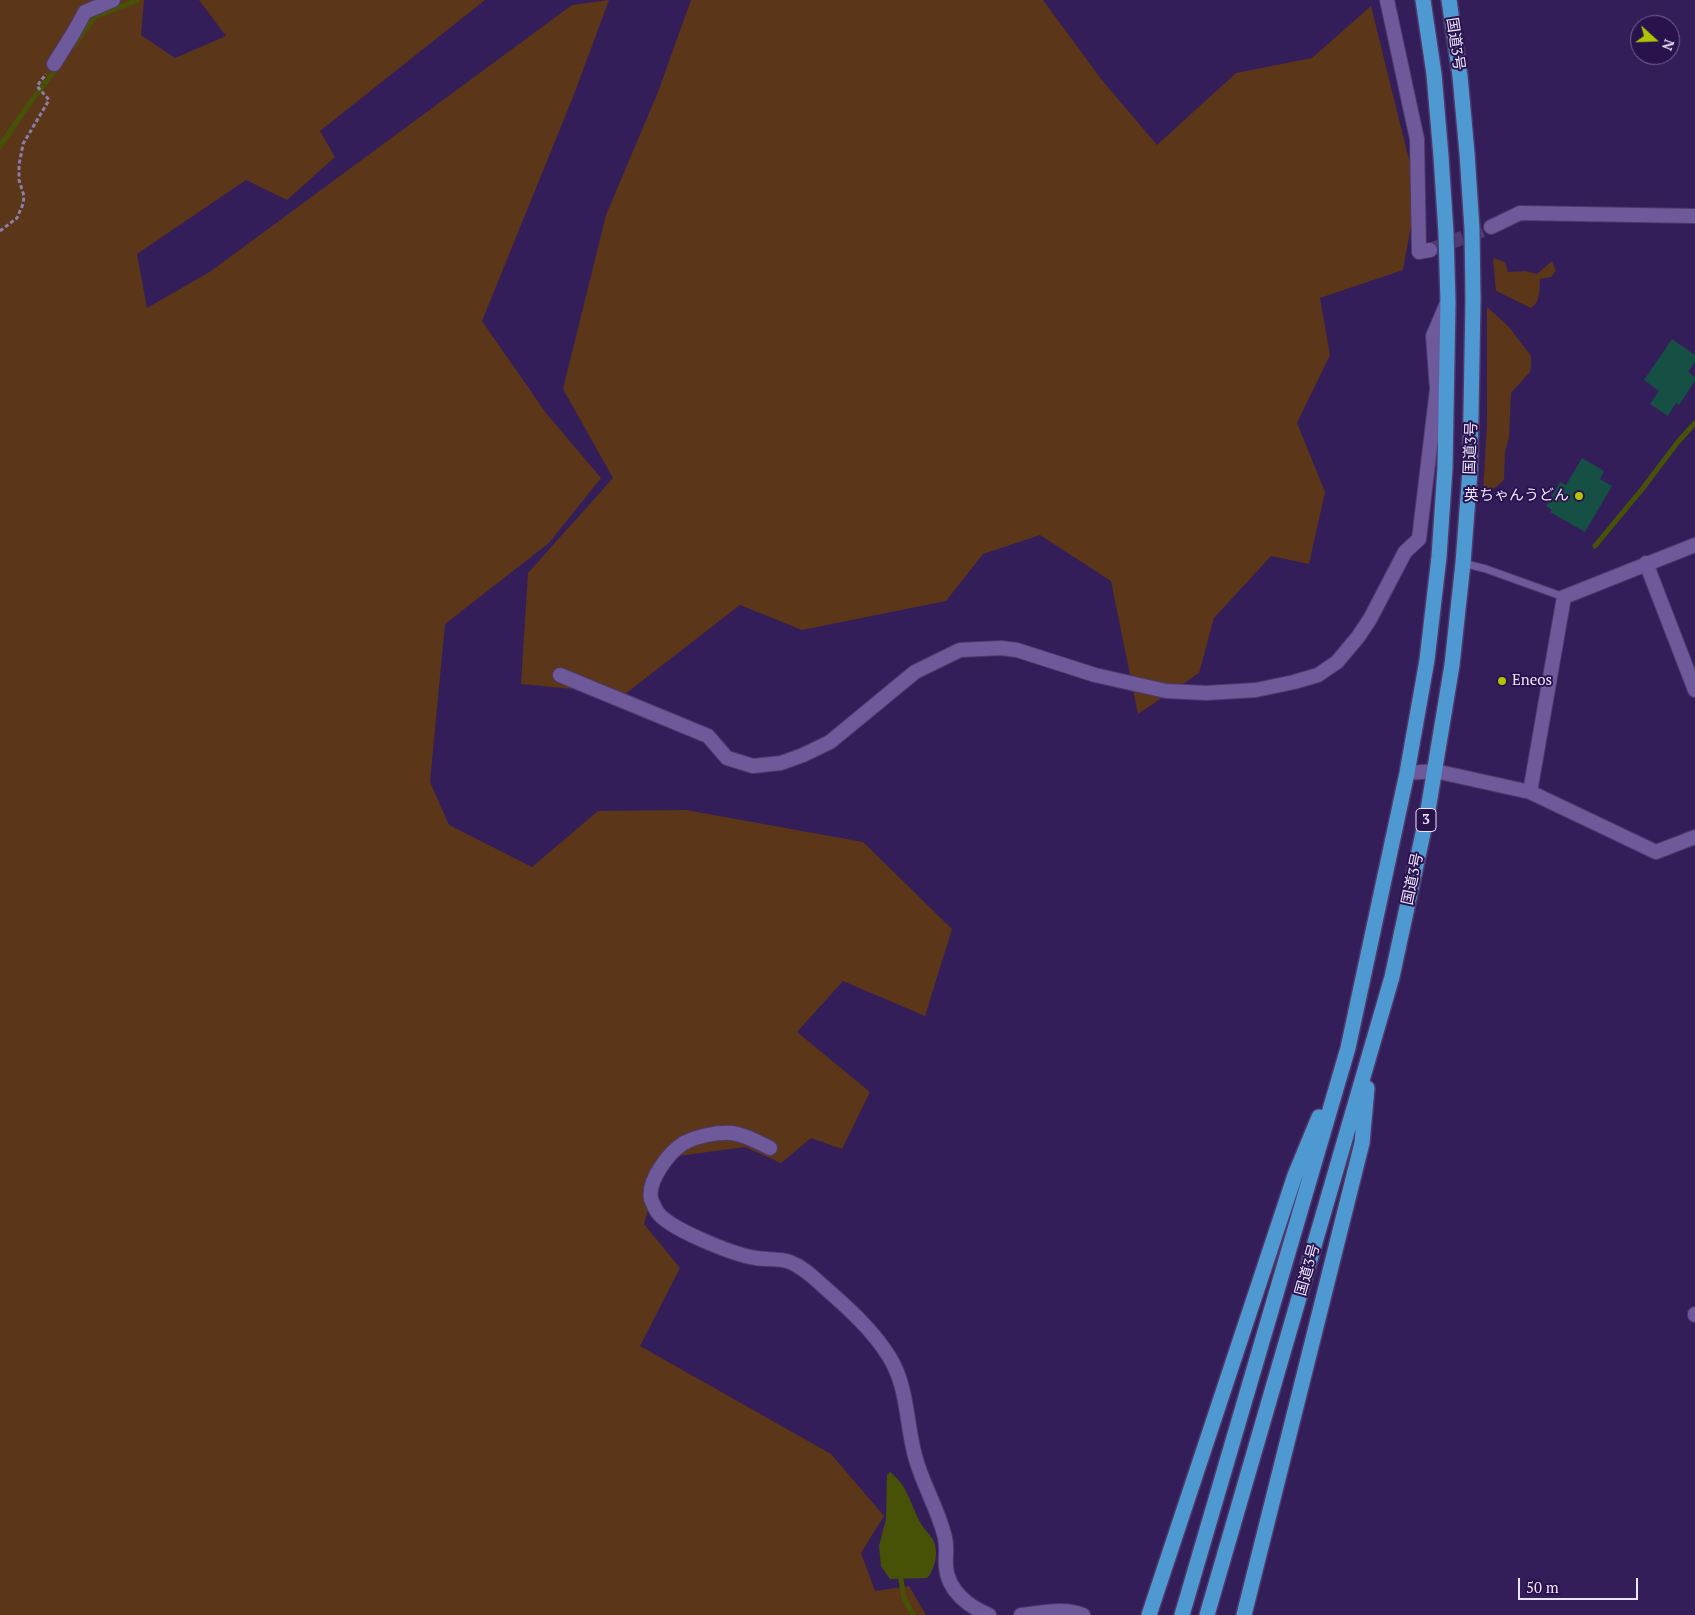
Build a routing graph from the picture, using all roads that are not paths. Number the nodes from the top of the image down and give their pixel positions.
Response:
1 (113, 0) edge
2 (1387, 0) edge
3 (1423, 0) edge
4 (1449, 0) edge
5 (54, 64) dead end
6 (1695, 216) edge
7 (1491, 227) tunnel mouth
8 (1430, 250) dead end
9 (1448, 302) junction
10 (1695, 545) edge
11 (1463, 563) junction
12 (1646, 564) junction
13 (1564, 597) junction
14 (560, 675) dead end
15 (1695, 690) edge
16 (1434, 771) junction
17 (1407, 773) junction
18 (1530, 792) junction
19 (1695, 837) edge
20 (1348, 1048) junction
21 (1370, 1051) junction
22 (770, 1148) dead end
23 (989, 1615) edge
24 (1020, 1615) edge
25 (1083, 1615) edge
26 (1149, 1615) edge
27 (1182, 1615) edge
28 (1207, 1615) edge
29 (1244, 1615) edge

1 - 5 street
2 - 8 street
3 - 9 highway, 国道3号 / 3
4 - 11 highway, 国道3号 / 3
6 - 7 street
9 - 14 street
9 - 17 highway, 国道3号 / 3
10 - 12 street
11 - 13 lane
11 - 16 highway, 国道3号 / 3
12 - 13 street
12 - 15 street
13 - 18 street
16 - 17 street
16 - 18 street
16 - 21 highway, 国道3号 / 3
17 - 20 highway, 国道3号 / 3
18 - 19 street
20 - 26 highway
20 - 27 highway, 国道3号 / 3
21 - 28 highway, 国道3号 / 3
21 - 29 highway
22 - 23 street
24 - 25 street

